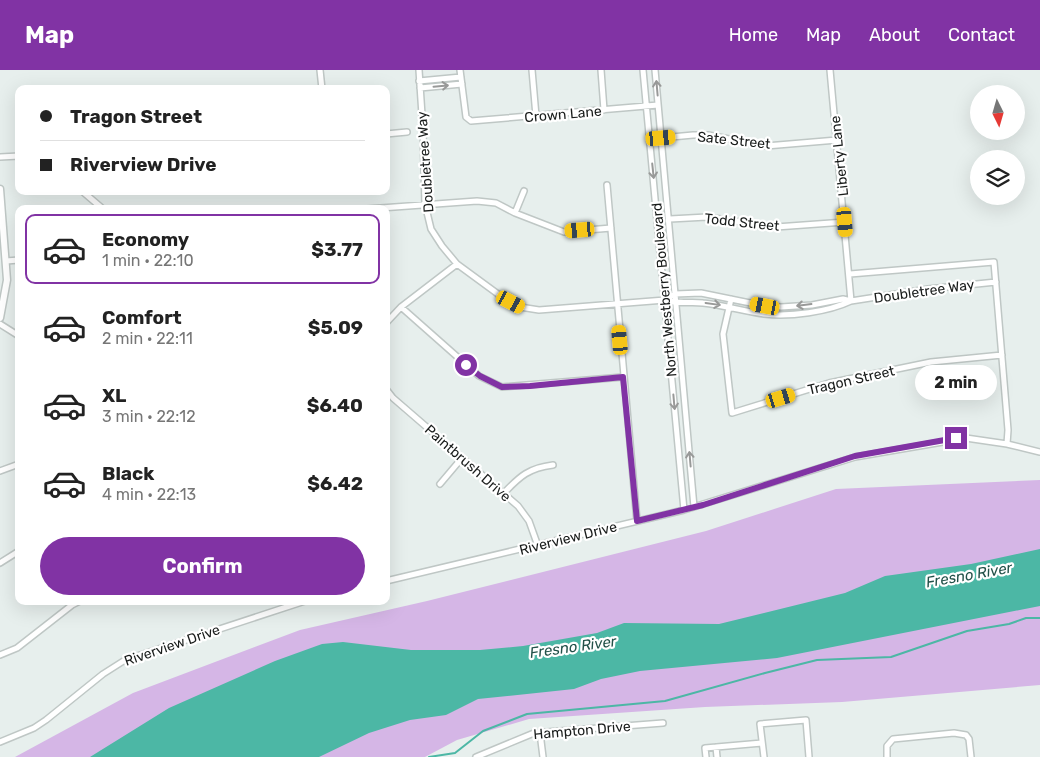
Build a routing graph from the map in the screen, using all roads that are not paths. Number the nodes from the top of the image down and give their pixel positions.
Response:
1 (320, 70) edge
2 (419, 70) edge
3 (460, 70) edge
4 (532, 70) edge
5 (601, 70) edge
6 (643, 70) edge
7 (655, 70) edge
8 (830, 70) edge
9 (461, 76) junction
10 (420, 81) junction
11 (462, 84) junction
12 (322, 85) edge
13 (420, 88) junction
14 (658, 105) junction
15 (647, 106) junction
16 (604, 110) junction
17 (536, 116) junction
18 (406, 133) dead end
19 (390, 134) edge
20 (661, 138) junction
21 (837, 140) junction
22 (0, 156) edge
23 (15, 156) edge
24 (607, 185) dead end
25 (0, 189) edge
26 (524, 191) dead end
27 (87, 195) edge
28 (425, 204) junction
29 (98, 205) edge
30 (390, 207) edge
31 (515, 213) junction
32 (670, 220) junction
33 (845, 222) junction
34 (610, 228) junction
35 (15, 260) edge
36 (6, 261) junction
37 (457, 264) junction
38 (850, 274) junction
39 (996, 282) junction
40 (675, 294) junction
41 (731, 299) junction
42 (664, 300) junction
43 (852, 301) junction
44 (617, 304) junction
45 (676, 304) junction
46 (729, 306) junction
47 (401, 307) junction
48 (0, 318) edge
49 (390, 319) edge
50 (0, 324) edge
51 (15, 333) edge
52 (1002, 355) junction
53 (623, 377) junction
54 (390, 394) edge
55 (1007, 444) junction
56 (1040, 452) edge
57 (462, 458) junction
58 (15, 465) edge
59 (553, 465) dead end
60 (0, 471) edge
61 (440, 484) dead end
62 (504, 493) junction
63 (694, 507) junction
64 (684, 510) junction
65 (637, 521) junction
66 (538, 546) junction
67 (15, 553) edge
68 (0, 562) edge
69 (390, 581) edge
70 (72, 605) edge
71 (288, 605) edge
72 (0, 656) edge
73 (663, 723) dead end
74 (540, 732) junction
75 (0, 742) edge
76 (762, 743) junction
77 (716, 747) junction
78 (476, 757) edge
79 (543, 757) edge
80 (706, 757) edge
81 (717, 757) edge
82 (764, 757) edge
83 (809, 757) edge
84 (888, 757) edge
85 (971, 757) edge

1 - 12 street
2 - 10 street, Doubletree Way
3 - 9 street
4 - 17 street
5 - 16 street
6 - 15 street, North Westberry Boulevard
14 -> 7 street, North Westberry Boulevard
8 - 21 street, Liberty Lane
9 - 10 street
9 - 11 street
10 - 13 street, Doubletree Way
13 -> 11 street
11 - 17 street, Crown Lane
13 - 28 street, Doubletree Way
14 - 15 street, Crown Lane
14 - 20 street, North Westberry Boulevard
15 - 16 street, Crown Lane
15 -> 42 street, North Westberry Boulevard
16 - 17 street, Crown Lane
18 - 19 street
20 - 21 street, Sate Street
20 - 32 street, North Westberry Boulevard
21 - 33 street, Liberty Lane
22 - 23 street
24 - 34 street
25 - 36 street
26 - 31 street
27 - 29 street
28 - 30 street
28 - 31 street
28 - 37 street, Doubletree Way
31 - 34 street
32 - 33 street, Todd Street
32 - 40 street, North Westberry Boulevard
33 - 38 street, Liberty Lane
34 - 44 street
35 - 36 street
36 - 48 street
37 - 44 street, Doubletree Way
37 - 47 street
38 - 39 street, Doubletree Way
38 - 43 street, Liberty Lane
39 - 43 street, Doubletree Way
39 - 52 street
40 - 41 street, Doubletree Way
40 - 42 street, Doubletree Way
40 - 45 street, North Westberry Boulevard
43 -> 41 street, Doubletree Way
41 - 46 street
42 - 44 street, Doubletree Way
42 - 45 street, Doubletree Way
42 -> 64 street, North Westberry Boulevard
43 - 46 street, Doubletree Way
44 - 53 street
45 -> 46 street, Doubletree Way
63 -> 45 street, North Westberry Boulevard
46 - 52 street, Tragon Street
47 - 49 street
47 - 53 street
50 - 51 street
52 - 55 street
53 - 65 street
54 - 57 street, Paintbrush Drive
55 - 56 street, Riverview Drive
55 - 63 street, Riverview Drive
57 - 61 street
57 - 62 street, Paintbrush Drive
58 - 60 street
59 - 62 street
62 - 66 street, Paintbrush Drive
63 - 64 street, Riverview Drive
64 - 65 street, Riverview Drive
65 - 66 street, Riverview Drive
66 - 69 street, Riverview Drive
67 - 68 street
70 - 72 street
71 - 75 street, Riverview Drive
73 - 74 street, Hampton Drive
74 - 78 street, Hampton Drive
74 - 79 street
76 - 77 street
76 - 82 street
76 - 83 street
77 - 80 street
77 - 81 street
84 - 85 street

